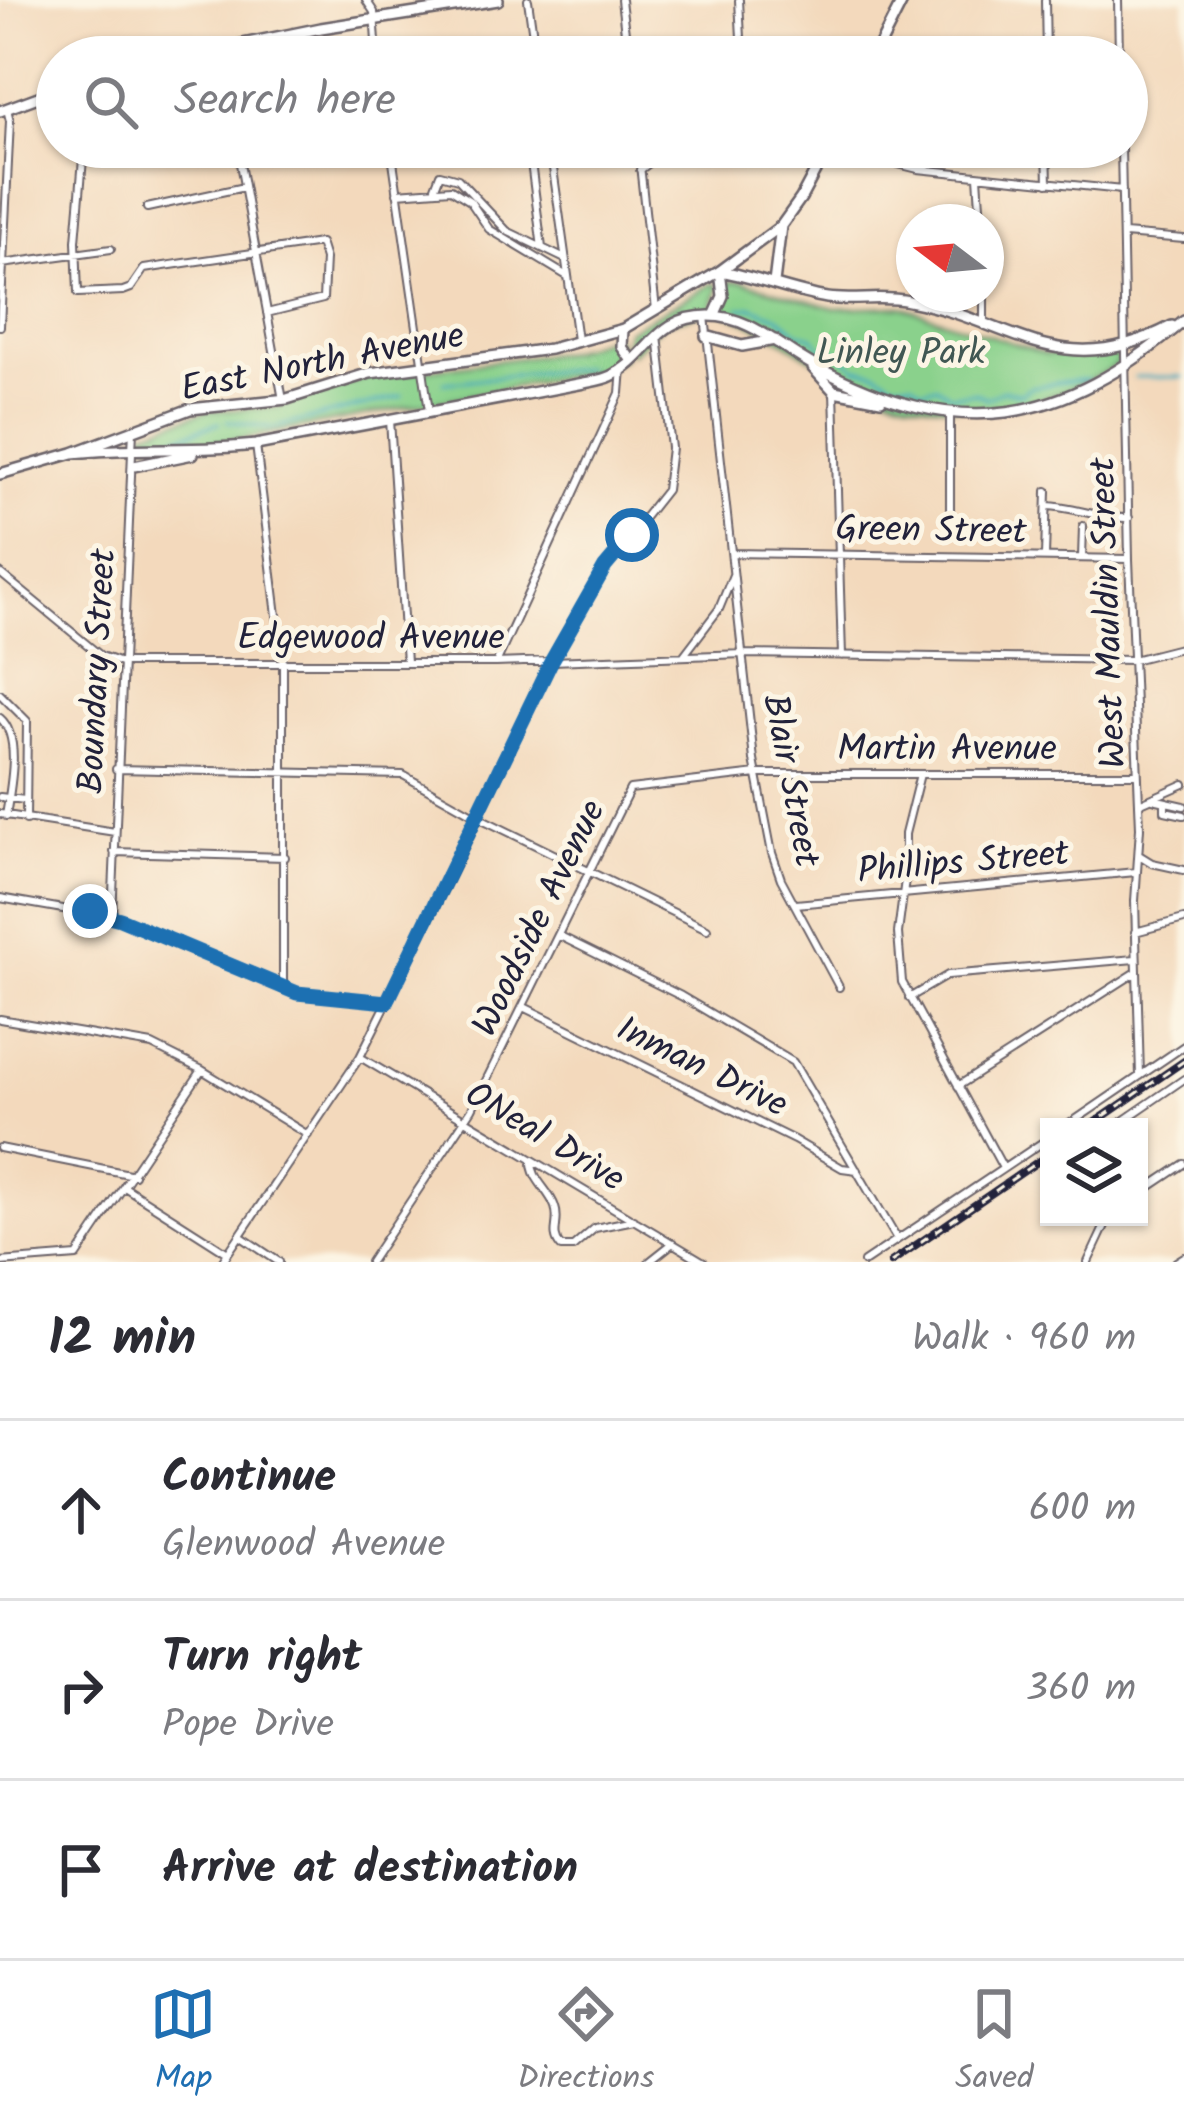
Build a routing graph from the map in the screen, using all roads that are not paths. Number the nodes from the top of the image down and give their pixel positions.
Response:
1 (366, 0) edge
2 (498, 0) edge
3 (528, 0) edge
4 (621, 0) edge
5 (739, 0) edge
6 (903, 0) edge
7 (1045, 0) edge
8 (1118, 0) edge
9 (470, 2) edge
10 (376, 19) junction
11 (298, 36) edge
12 (376, 36) edge
13 (533, 36) edge
14 (625, 36) edge
15 (741, 36) edge
16 (885, 36) edge
17 (1046, 36) edge
18 (1119, 36) edge
19 (36, 98) edge
20 (3, 110) edge
21 (82, 168) edge
22 (241, 168) edge
23 (394, 168) edge
24 (532, 168) edge
25 (553, 168) edge
26 (643, 168) edge
27 (816, 168) edge
28 (916, 168) edge
29 (1048, 168) edge
30 (1121, 168) edge
31 (640, 170) joint
32 (978, 176) junction
33 (1048, 183) junction
34 (244, 187) junction
35 (435, 188) junction
36 (1122, 190) junction
37 (397, 193) junction
38 (979, 204) edge
39 (147, 208) dead end
40 (3, 210) edge
41 (781, 226) junction
42 (1124, 234) junction
43 (1184, 240) edge
44 (542, 248) junction
45 (111, 249) dead end
46 (76, 252) junction
47 (256, 252) junction
48 (565, 259) junction
49 (2, 264) edge
50 (720, 271) junction
51 (567, 275) junction
52 (774, 284) junction
53 (656, 311) junction
54 (984, 312) edge
55 (267, 313) junction
56 (710, 316) junction
57 (1184, 320) edge
58 (0, 326) edge
59 (984, 327) junction
60 (623, 329) junction
61 (658, 332) junction
62 (706, 336) junction
63 (776, 340) junction
64 (578, 344) junction
65 (1125, 347) junction
66 (627, 364) junction
67 (810, 364) junction
68 (422, 367) junction
69 (1126, 367) junction
70 (834, 391) junction
71 (284, 400) junction
72 (894, 400) junction
73 (429, 412) junction
74 (950, 412) junction
75 (389, 420) junction
76 (134, 428) junction
77 (256, 445) junction
78 (135, 449) junction
79 (202, 451) junction
80 (73, 453) junction
81 (134, 466) junction
82 (0, 474) edge
83 (1047, 491) dead end
84 (1046, 506) junction
85 (1129, 518) junction
86 (950, 526) dead end
87 (1083, 526) dead end
88 (732, 553) junction
89 (838, 553) junction
90 (1046, 557) junction
91 (1082, 558) junction
92 (1129, 559) junction
93 (734, 572) junction
94 (1, 576) edge
95 (1184, 647) edge
96 (744, 654) junction
97 (684, 656) junction
98 (842, 656) junction
99 (1133, 660) junction
100 (551, 662) junction
101 (121, 663) junction
102 (406, 663) junction
103 (496, 663) junction
104 (283, 664) junction
105 (0, 694) edge
106 (0, 718) edge
107 (116, 769) junction
108 (285, 772) junction
109 (757, 774) junction
110 (920, 774) junction
111 (1137, 774) junction
112 (1184, 784) edge
113 (4, 798) edge
114 (1151, 799) junction
115 (25, 800) junction
116 (1139, 804) junction
117 (1184, 811) edge
118 (3, 815) edge
119 (478, 818) junction
120 (26, 820) junction
121 (115, 832) junction
122 (114, 853) junction
123 (1139, 855) junction
124 (285, 857) junction
125 (591, 870) junction
126 (1184, 870) edge
127 (1136, 872) junction
128 (903, 892) junction
129 (0, 898) edge
130 (796, 904) junction
131 (112, 917) junction
132 (1184, 919) edge
133 (706, 929) dead end
134 (1135, 932) junction
135 (559, 935) junction
136 (1135, 959) junction
137 (1135, 973) junction
138 (839, 987) dead end
139 (283, 988) junction
140 (909, 998) junction
141 (387, 1002) junction
142 (524, 1007) junction
143 (0, 1019) edge
144 (1184, 1046) edge
145 (360, 1057) junction
146 (202, 1070) junction
147 (1140, 1076) junction
148 (1184, 1079) edge
149 (958, 1086) junction
150 (465, 1118) junction
151 (1078, 1118) edge
152 (1127, 1118) edge
153 (308, 1135) junction
154 (1040, 1144) edge
155 (0, 1148) edge
156 (533, 1159) junction
157 (1184, 1164) edge
158 (1003, 1168) junction
159 (857, 1170) junction
160 (134, 1174) junction
161 (126, 1188) junction
162 (1148, 1188) edge
163 (637, 1220) junction
164 (1105, 1226) edge
165 (240, 1236) junction
166 (898, 1239) junction
167 (673, 1243) junction
168 (228, 1253) junction
169 (1184, 1257) edge
170 (0, 1262) edge
171 (222, 1262) edge
172 (280, 1262) edge
173 (370, 1262) edge
174 (649, 1262) edge
175 (704, 1262) edge
176 (864, 1262) edge
177 (1088, 1262) edge
178 (1176, 1262) edge

1 - 10 street
2 - 9 main road
3 - 13 street
4 - 14 street
5 - 15 street
6 - 16 main road
7 - 17 street
8 - 18 street
9 - 10 main road
10 - 11 main road
10 - 12 street
19 - 20 main road
20 - 40 street
21 - 46 street
22 - 34 street
23 - 37 street
24 - 44 street
25 - 48 street
26 - 31 street
27 - 41 main road
28 - 32 street
29 - 33 street
30 - 36 street, West Mauldin Street
31 - 53 street
32 - 33 street
32 - 38 street
33 - 36 street
34 - 39 street
34 - 47 street
35 - 37 street
35 - 44 street
35 - 51 street
36 - 42 street, West Mauldin Street
37 - 68 street
40 - 49 street
41 - 50 main road, East North Avenue
41 - 52 main road
42 - 43 street
42 - 65 street, West Mauldin Street
44 - 48 street
45 - 46 street
46 - 47 street
46 - 49 street
47 - 55 street
47 - 55 street
48 - 51 street
49 - 58 street
50 - 52 main road
50 - 53 main road, East North Avenue
50 - 56 main road
51 - 64 street
52 - 59 main road
53 - 60 main road, East North Avenue
54 - 59 street
55 - 71 street
56 - 61 main road
56 - 62 street, Blair Street
56 - 63 main road
57 - 65 main road
57 - 69 main road
59 - 65 main road
60 - 64 main road, East North Avenue
60 - 66 main road
61 - 66 main road
61 - 100 street
62 - 63 main road
62 - 88 street, Blair Street
63 - 67 main road
64 - 68 main road, East North Avenue
65 - 69 street, West Mauldin Street
66 - 73 main road
66 - 103 street
67 - 70 main road
67 - 72 main road
68 - 71 main road, East North Avenue
68 - 73 street
69 - 74 main road
69 - 85 street, West Mauldin Street
70 - 72 main road
70 - 89 street
71 - 76 main road, East North Avenue
72 - 74 main road
73 - 75 main road
74 - 86 street
75 - 77 main road
75 - 102 street
76 - 78 street, Boundary Street
76 - 80 main road, East North Avenue
77 - 79 main road
77 - 104 street
78 - 79 main road
78 - 80 main road
78 - 81 street, Boundary Street
79 - 81 main road
80 - 82 main road, East North Avenue
81 - 101 street, Boundary Street
83 - 84 street
84 - 85 street
84 - 90 street
85 - 92 street, West Mauldin Street
87 - 91 street
88 - 89 street, Green Street
88 - 93 street, Blair Street
89 - 90 street, Green Street
89 - 98 street
90 - 91 street, Green Street
91 - 92 street, Green Street
92 - 99 street, West Mauldin Street
93 - 96 street, Blair Street
93 - 97 street
94 - 101 street
95 - 99 street, Edgewood Avenue
96 - 97 street, Edgewood Avenue
96 - 98 street, Edgewood Avenue
96 - 109 street, Blair Street
97 - 100 street, Edgewood Avenue
98 - 99 street, Edgewood Avenue
99 - 111 street, West Mauldin Street
100 - 103 street, Edgewood Avenue
100 - 119 street
101 - 104 street, Edgewood Avenue
101 - 107 street, Boundary Street
102 - 103 street, Edgewood Avenue
102 - 104 street, Edgewood Avenue
104 - 108 street
105 - 115 street
106 - 113 street
107 - 108 street
107 - 121 street, Boundary Street
108 - 119 street
108 - 124 street
109 - 110 street, Martin Avenue
109 - 125 street, Woodside Avenue
109 - 130 street, Blair Street
110 - 111 street, Martin Avenue
110 - 128 street
111 - 116 street, West Mauldin Street
112 - 114 street
113 - 115 street
113 - 118 street
114 - 116 street
114 - 117 street
115 - 120 street
116 - 123 street, West Mauldin Street
118 - 120 street
119 - 125 street
119 - 141 street
120 - 121 street
121 - 122 street, Boundary Street
122 - 124 street
122 - 131 street, Boundary Street
123 - 126 street
123 - 127 street, West Mauldin Street
124 - 139 street
125 - 133 street
125 - 135 street, Woodside Avenue
127 - 128 street, Phillips Street
127 - 134 street, West Mauldin Street
128 - 130 street, Phillips Street
128 - 140 street
129 - 131 street
130 - 138 street, Blair Street
131 - 139 street
132 - 134 street
134 - 136 street, West Mauldin Street
135 - 142 street, Woodside Avenue
135 - 159 street
136 - 137 street, West Mauldin Street
136 - 140 street
137 - 147 street, West Mauldin Street
137 - 149 street
139 - 141 street
140 - 149 street
141 - 145 street
142 - 150 street, Woodside Avenue
142 - 159 street, Inman Drive
143 - 146 street
144 - 147 street
145 - 150 street, ONeal Drive
145 - 153 street
146 - 153 street
146 - 160 street
147 - 151 street
148 - 152 street
149 - 158 street
150 - 156 street, ONeal Drive
150 - 173 street, Woodside Avenue
153 - 165 street
154 - 158 street
155 - 160 street
156 - 163 street, ONeal Drive
156 - 163 street
157 - 162 street
158 - 166 street
159 - 166 street
160 - 161 street
161 - 168 street
161 - 170 street
163 - 167 street, ONeal Drive
164 - 177 street
165 - 168 street
165 - 172 street
166 - 176 street
167 - 174 street
167 - 175 street, ONeal Drive
168 - 171 street
169 - 178 street

